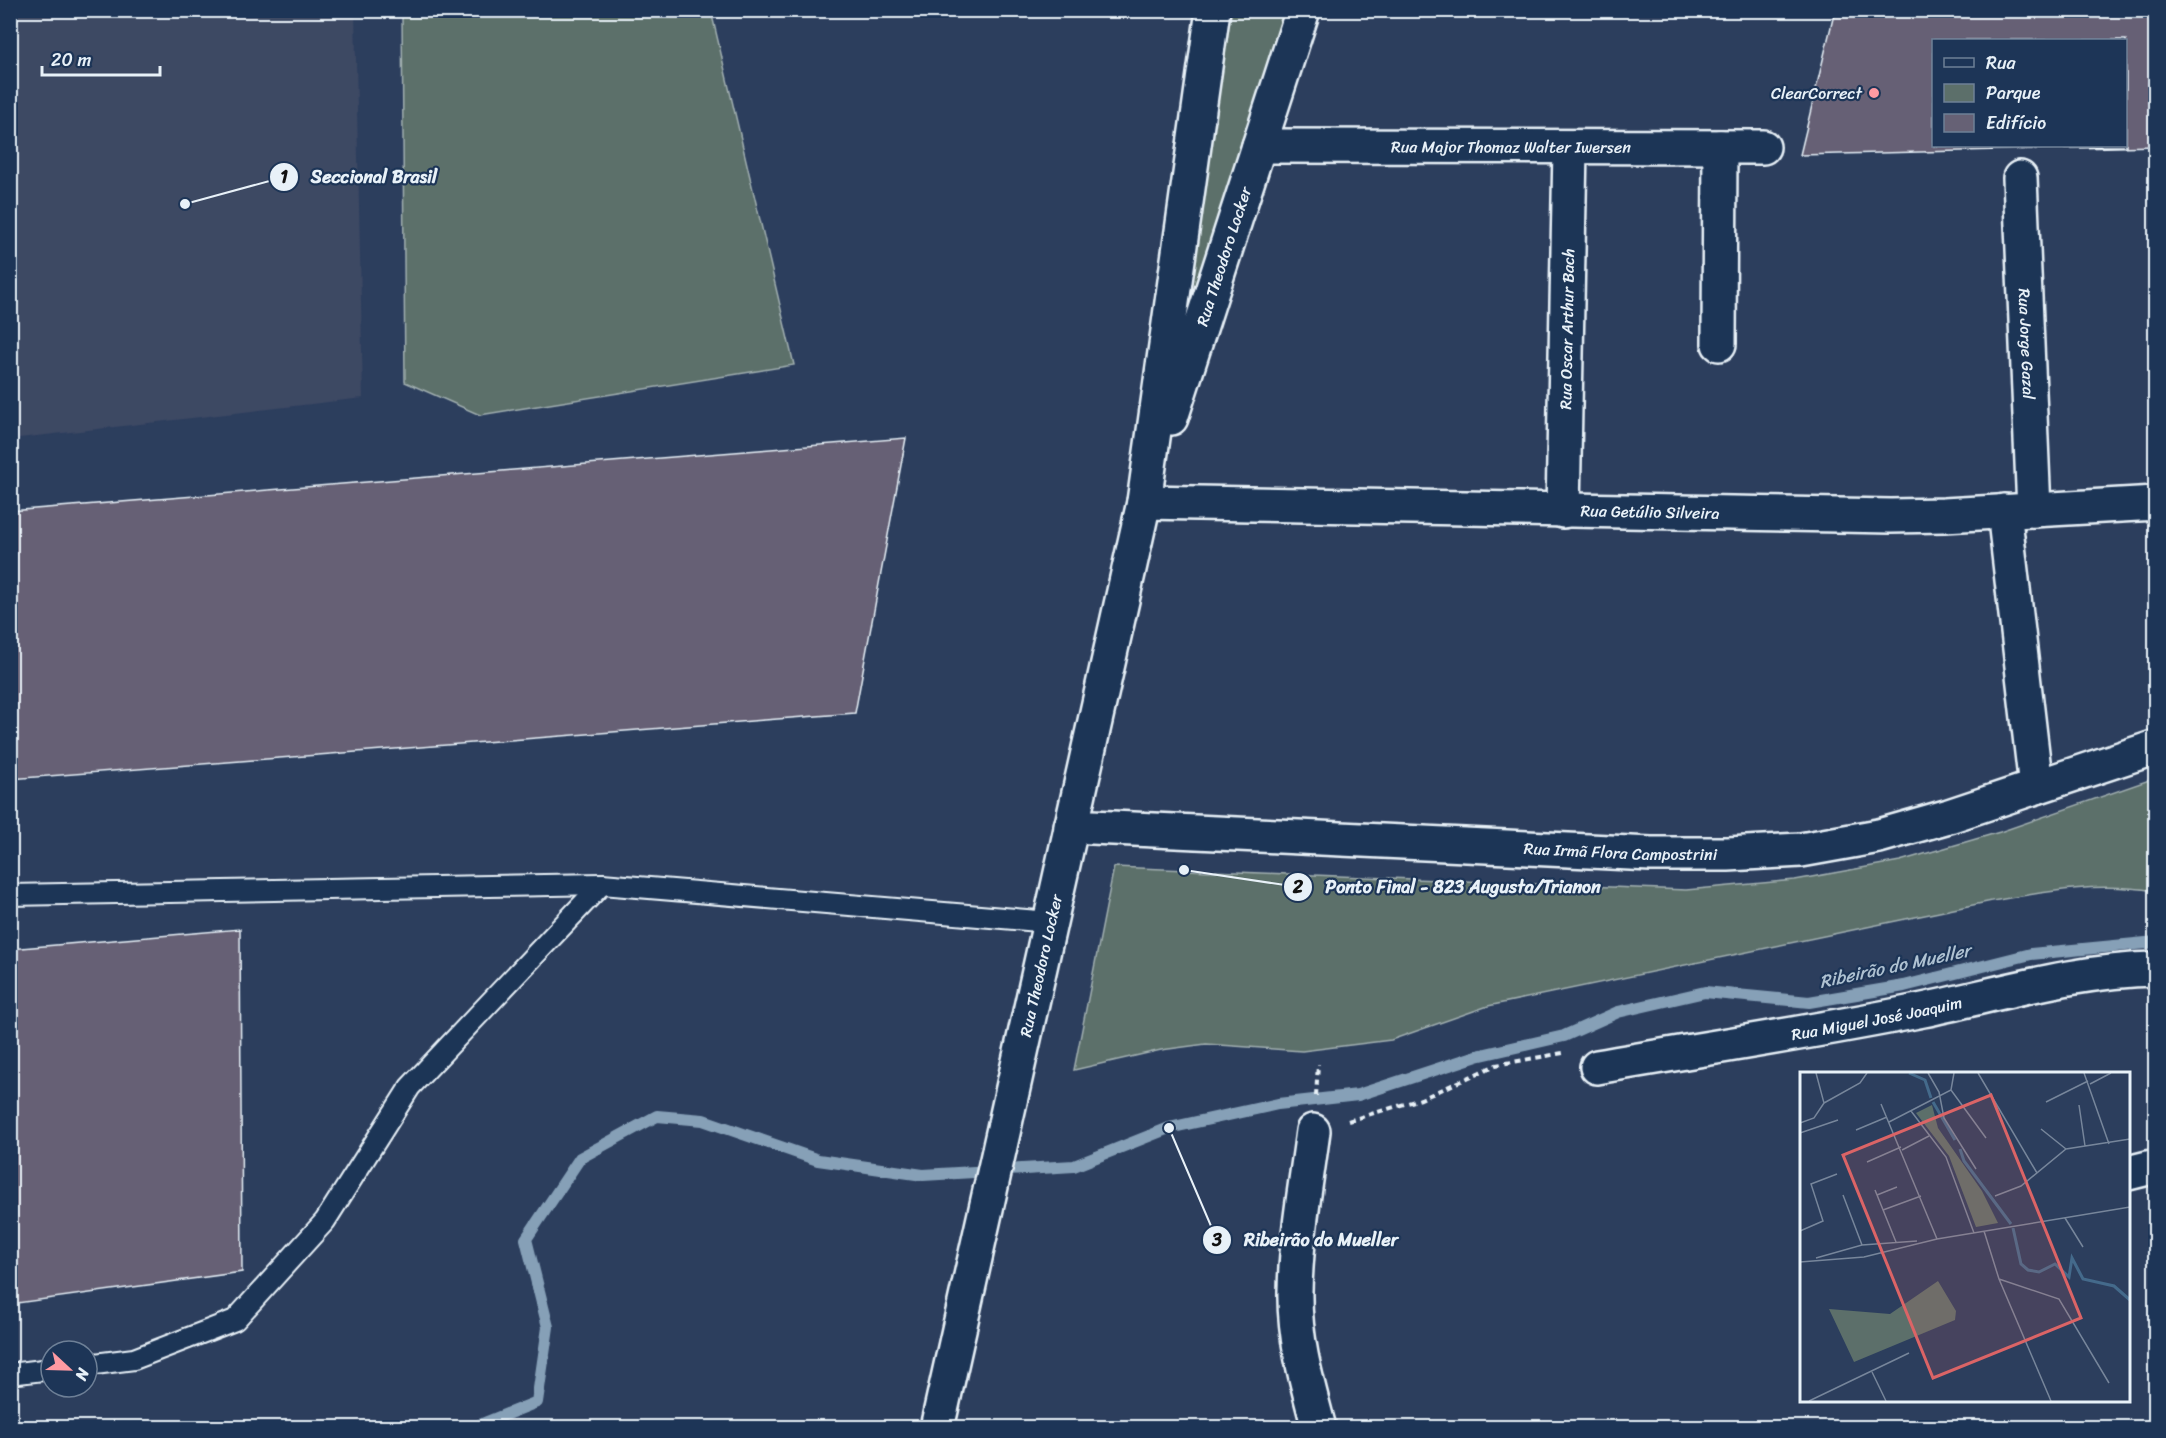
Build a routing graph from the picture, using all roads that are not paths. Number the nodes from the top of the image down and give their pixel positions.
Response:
1 (1213, 10) edge
2 (1303, 10) edge
3 (1259, 146) junction
4 (1720, 147) junction
5 (1763, 147) dead end
6 (1570, 148) junction
7 (2020, 178) dead end
8 (1719, 344) dead end
9 (1144, 502) junction
10 (2156, 503) edge
11 (1563, 511) junction
12 (2019, 511) junction
13 (2156, 747) edge
14 (2036, 787) junction
15 (1071, 826) junction
16 (602, 884) junction
17 (10, 895) edge
18 (1050, 922) junction
19 (2156, 969) edge
20 (1597, 1067) road end
21 (1313, 1131) road end
22 (2156, 1166) edge
23 (2130, 1172) edge
24 (99, 1363) edge
25 (39, 1370) edge
26 (10, 1374) edge
27 (937, 1428) edge
28 (1319, 1428) edge

1 - 9 street, Rua Theodoro Locker
2 - 3 street, Rua Theodoro Locker
3 - 6 street, Rua Major Thomaz Walter Iwersen
3 - 9 street, Rua Theodoro Locker
4 - 5 street, Rua Major Thomaz Walter Iwersen
4 - 6 street, Rua Major Thomaz Walter Iwersen
4 - 8 street
6 - 11 street, Rua Oscar Arthur Bach
7 - 12 street, Rua Jorge Gazal
9 - 11 street, Rua Getúlio Silveira
9 - 15 street, Rua Theodoro Locker
10 - 12 street, Rua Getúlio Silveira
11 - 12 street, Rua Getúlio Silveira
12 - 14 street, Rua Jorge Gazal
13 - 14 street, Rua Irmã Flora Campostrini
14 - 15 street, Rua Irmã Flora Campostrini
15 - 18 street, Rua Theodoro Locker
16 - 17 lane
16 - 18 lane
16 - 24 lane
18 - 27 street, Rua Theodoro Locker
19 - 20 street, Rua Miguel José Joaquim
21 - 28 street
22 - 23 street
25 - 26 lane

